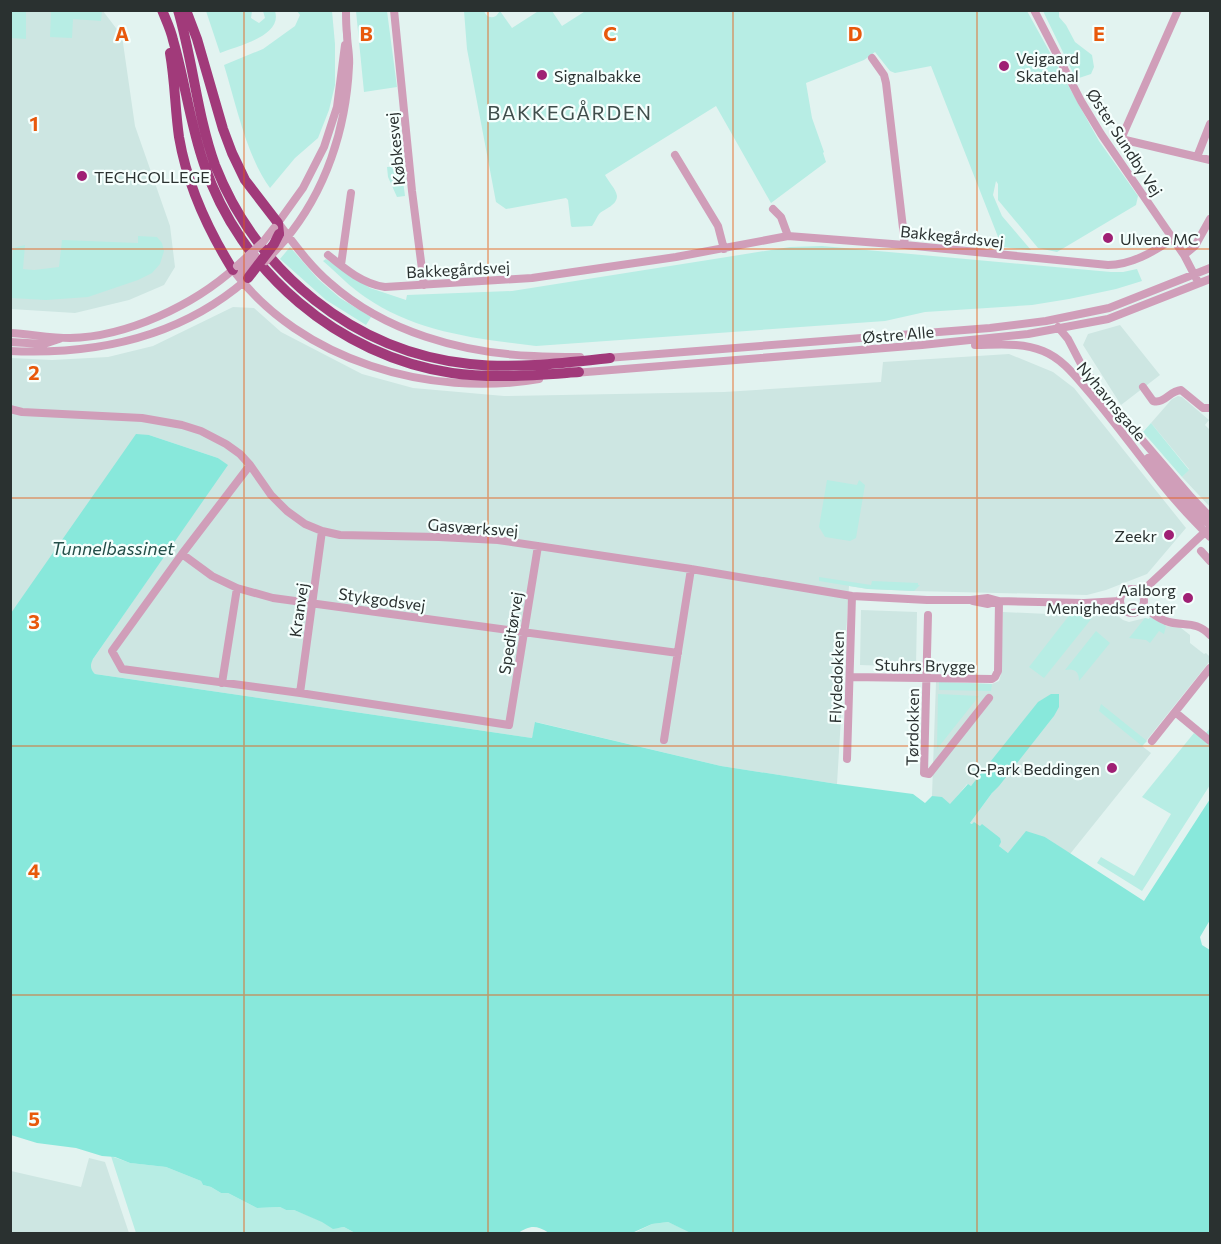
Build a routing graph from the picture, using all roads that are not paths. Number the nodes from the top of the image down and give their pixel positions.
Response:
1 (155, 10) edge
2 (162, 10) edge
3 (178, 10) edge
4 (186, 10) edge
5 (346, 10) edge
6 (394, 10) edge
7 (1034, 10) edge
8 (1178, 10) edge
9 (346, 32) junction
10 (872, 58) dead end
11 (1210, 124) edge
12 (675, 155) dead end
13 (1197, 157) junction
14 (1210, 160) edge
15 (351, 193) dead end
16 (773, 209) dead end
17 (1210, 219) edge
18 (279, 232) junction
19 (788, 236) junction
20 (1173, 239) junction
21 (905, 244) junction
22 (724, 249) junction
23 (327, 255) dead end
24 (1184, 255) junction
25 (341, 265) junction
26 (235, 268) junction
27 (1210, 268) edge
28 (1195, 275) junction
29 (1210, 279) edge
30 (246, 280) junction
31 (1199, 284) junction
32 (424, 285) junction
33 (1047, 321) junction
34 (1060, 329) junction
35 (10, 333) edge
36 (63, 338) junction
37 (10, 342) edge
38 (922, 345) junction
39 (10, 351) edge
40 (610, 358) junction
41 (579, 372) junction
42 (1143, 387) dead end
43 (1210, 408) edge
44 (10, 409) edge
45 (250, 465) junction
46 (1209, 526) edge
47 (322, 531) junction
48 (538, 546) junction
49 (1201, 551) dead end
50 (182, 554) junction
51 (1210, 561) edge
52 (691, 569) junction
53 (237, 588) junction
54 (1141, 592) junction
55 (852, 596) junction
56 (999, 601) junction
57 (1120, 602) junction
58 (313, 603) junction
59 (1143, 606) junction
60 (928, 615) dead end
61 (524, 633) junction
62 (1210, 635) edge
63 (678, 653) junction
64 (1210, 669) edge
65 (850, 676) junction
66 (926, 678) junction
67 (222, 682) junction
68 (300, 693) junction
69 (989, 698) dead end
70 (1175, 712) junction
71 (664, 740) dead end
72 (1152, 741) dead end
73 (1210, 741) edge
74 (847, 759) dead end

1 - 26 highway
2 - 41 highway
3 - 40 highway
4 - 18 highway
5 - 9 street
6 - 32 street, Købkesvej
7 - 20 street, Øster Sundby Vej
8 - 13 street
9 - 18 street
9 - 18 street
10 - 21 street
11 - 13 street
12 - 22 street
13 - 14 street
15 - 25 street
16 - 19 street
17 - 24 street
18 - 26 street, bridge
18 - 30 highway, bridge
18 - 40 street, Østre Alle
19 - 21 street, Bakkegårdsvej
19 - 22 street, Bakkegårdsvej
20 - 21 street, Bakkegårdsvej
20 - 24 street, Øster Sundby Vej
22 - 32 street, Bakkegårdsvej
23 - 25 street, Bakkegårdsvej
24 - 28 street, Øster Sundby Vej
25 - 32 street, Bakkegårdsvej
26 - 30 street, Østre Alle
26 - 36 street
27 - 28 street, Østre Alle
28 - 31 street, Øster Sundby Vej
28 - 33 street, Østre Alle
29 - 31 street, Østre Alle
30 - 39 street
30 - 41 street, Østre Alle
31 - 34 street, Østre Alle
33 - 34 street, Nyhavnsgade
33 - 40 street, Østre Alle
34 - 38 street, Østre Alle
34 - 46 street, Nyhavnsgade
35 - 36 street
36 - 37 street
38 - 41 street, Østre Alle
38 - 46 street, Nyhavnsgade
42 - 43 street
44 - 45 street, Gasværksvej
45 - 47 street, Gasværksvej
45 - 50 street
46 - 54 street
47 - 48 street, Gasværksvej
47 - 58 street, Kranvej
48 - 52 street, Gasværksvej
48 - 61 street, Speditørvej
49 - 51 street
50 - 53 street, Stykgodsvej
50 - 67 street
52 - 55 street, Gasværksvej
52 - 63 street
53 - 58 street, Stykgodsvej
53 - 67 street
54 - 57 street
54 - 59 street
55 - 56 street, Gasværksvej
55 - 65 street, Flydedokken
56 - 57 street, Gasværksvej
56 - 66 street, Stuhrs Brygge
57 - 59 street
58 - 61 street, Stykgodsvej
58 - 68 street, Kranvej
59 - 62 street
60 - 66 street, Tørdokken
61 - 63 street
61 - 68 street, Speditørvej
63 - 71 street
64 - 70 street
65 - 66 street, Stuhrs Brygge
65 - 74 street, Flydedokken
66 - 69 street, Tørdokken
67 - 68 street
70 - 72 street
70 - 73 street

